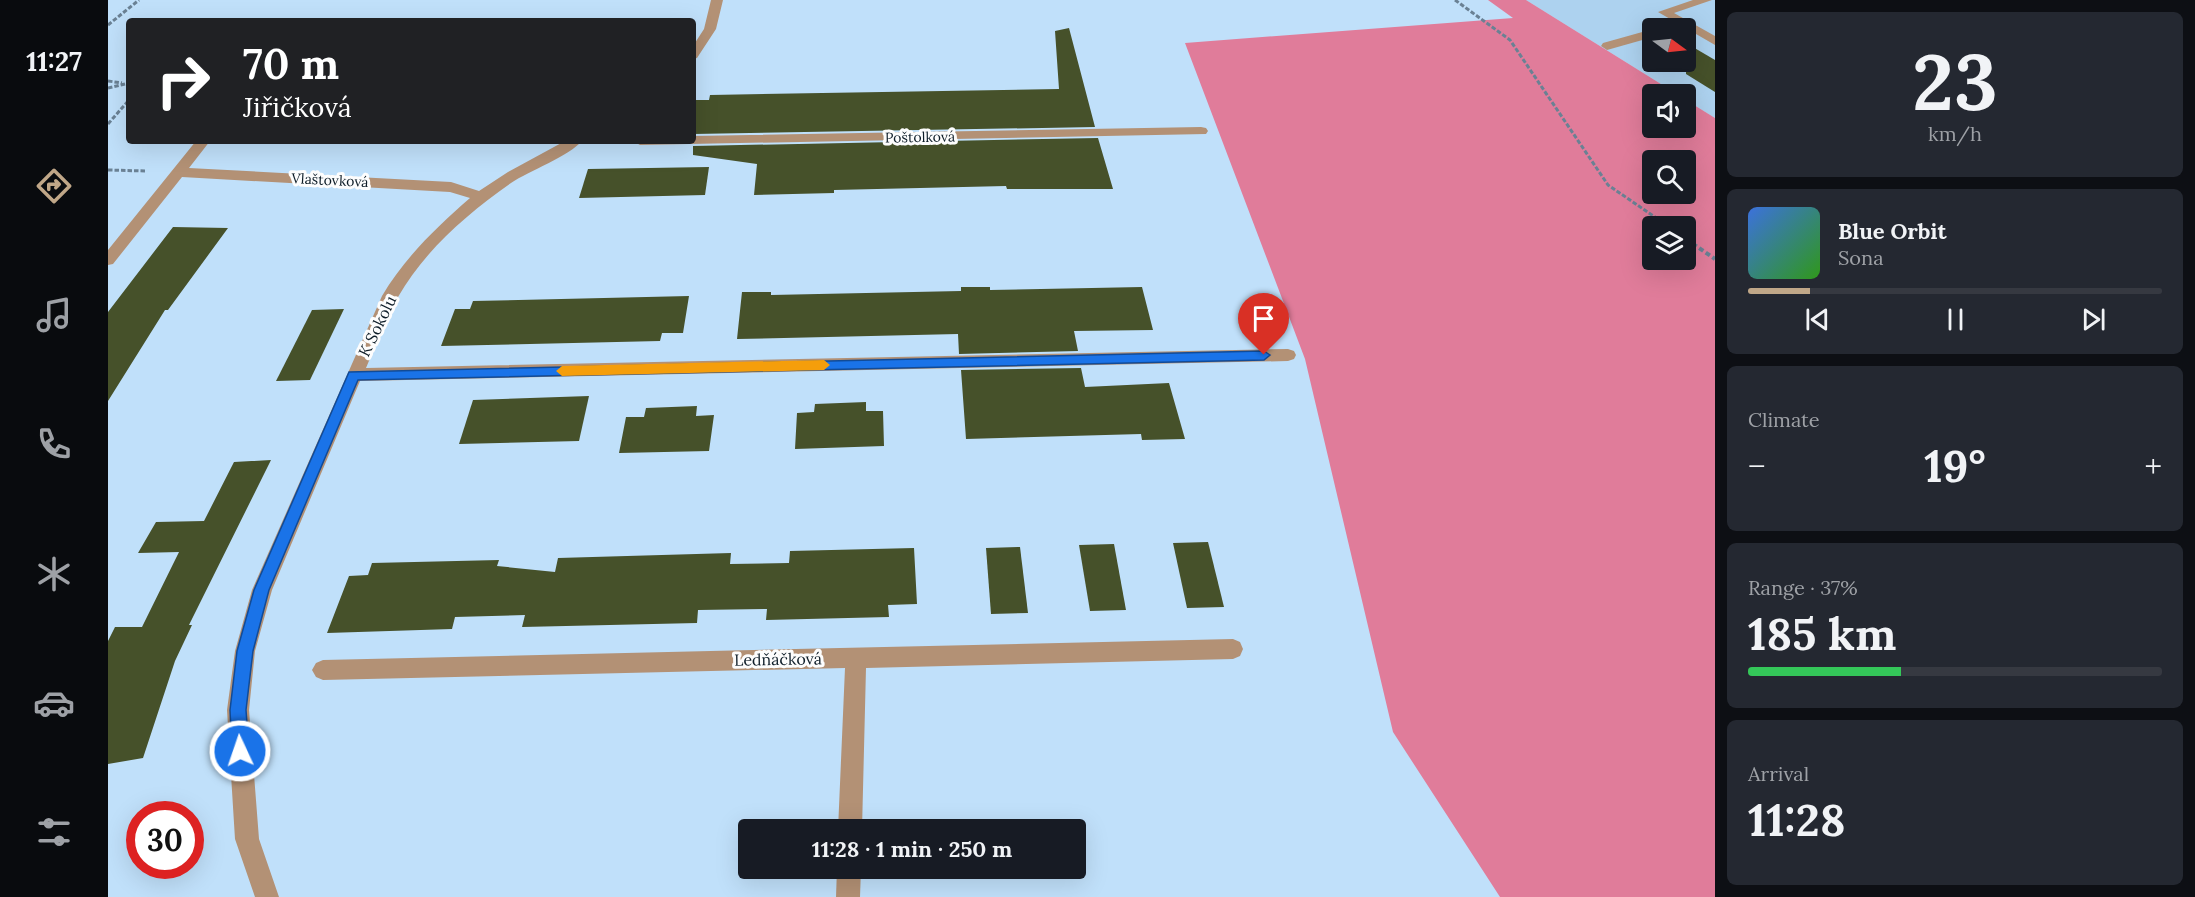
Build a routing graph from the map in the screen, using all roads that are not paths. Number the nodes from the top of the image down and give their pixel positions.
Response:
1 (717, 0) edge
2 (1706, 0) edge
3 (1675, 18) edge
4 (1696, 30) edge
5 (1642, 36) edge
6 (1715, 41) edge
7 (1607, 46) dead end
8 (696, 50) edge
9 (1201, 131) dead end
10 (696, 140) edge
11 (201, 144) edge
12 (570, 144) edge
13 (178, 172) junction
14 (481, 196) junction
15 (108, 260) edge
16 (1288, 355) dead end
17 (354, 375) junction
18 (1233, 649) dead end
19 (856, 658) junction
20 (323, 670) dead end
21 (850, 819) edge
22 (849, 879) edge
23 (262, 895) edge
24 (848, 897) edge

1 - 8 street
2 - 3 street
4 - 6 street
5 - 7 street
9 - 10 street, Poštolková
11 - 13 street
12 - 14 street, K Sokolu
13 - 14 street, Vlaštovková
13 - 15 street
14 - 17 street, K Sokolu
16 - 17 street
17 - 23 street, K Sokolu
18 - 19 street, Ledňáčková
19 - 20 street, Ledňáčková
19 - 21 street
22 - 24 street

